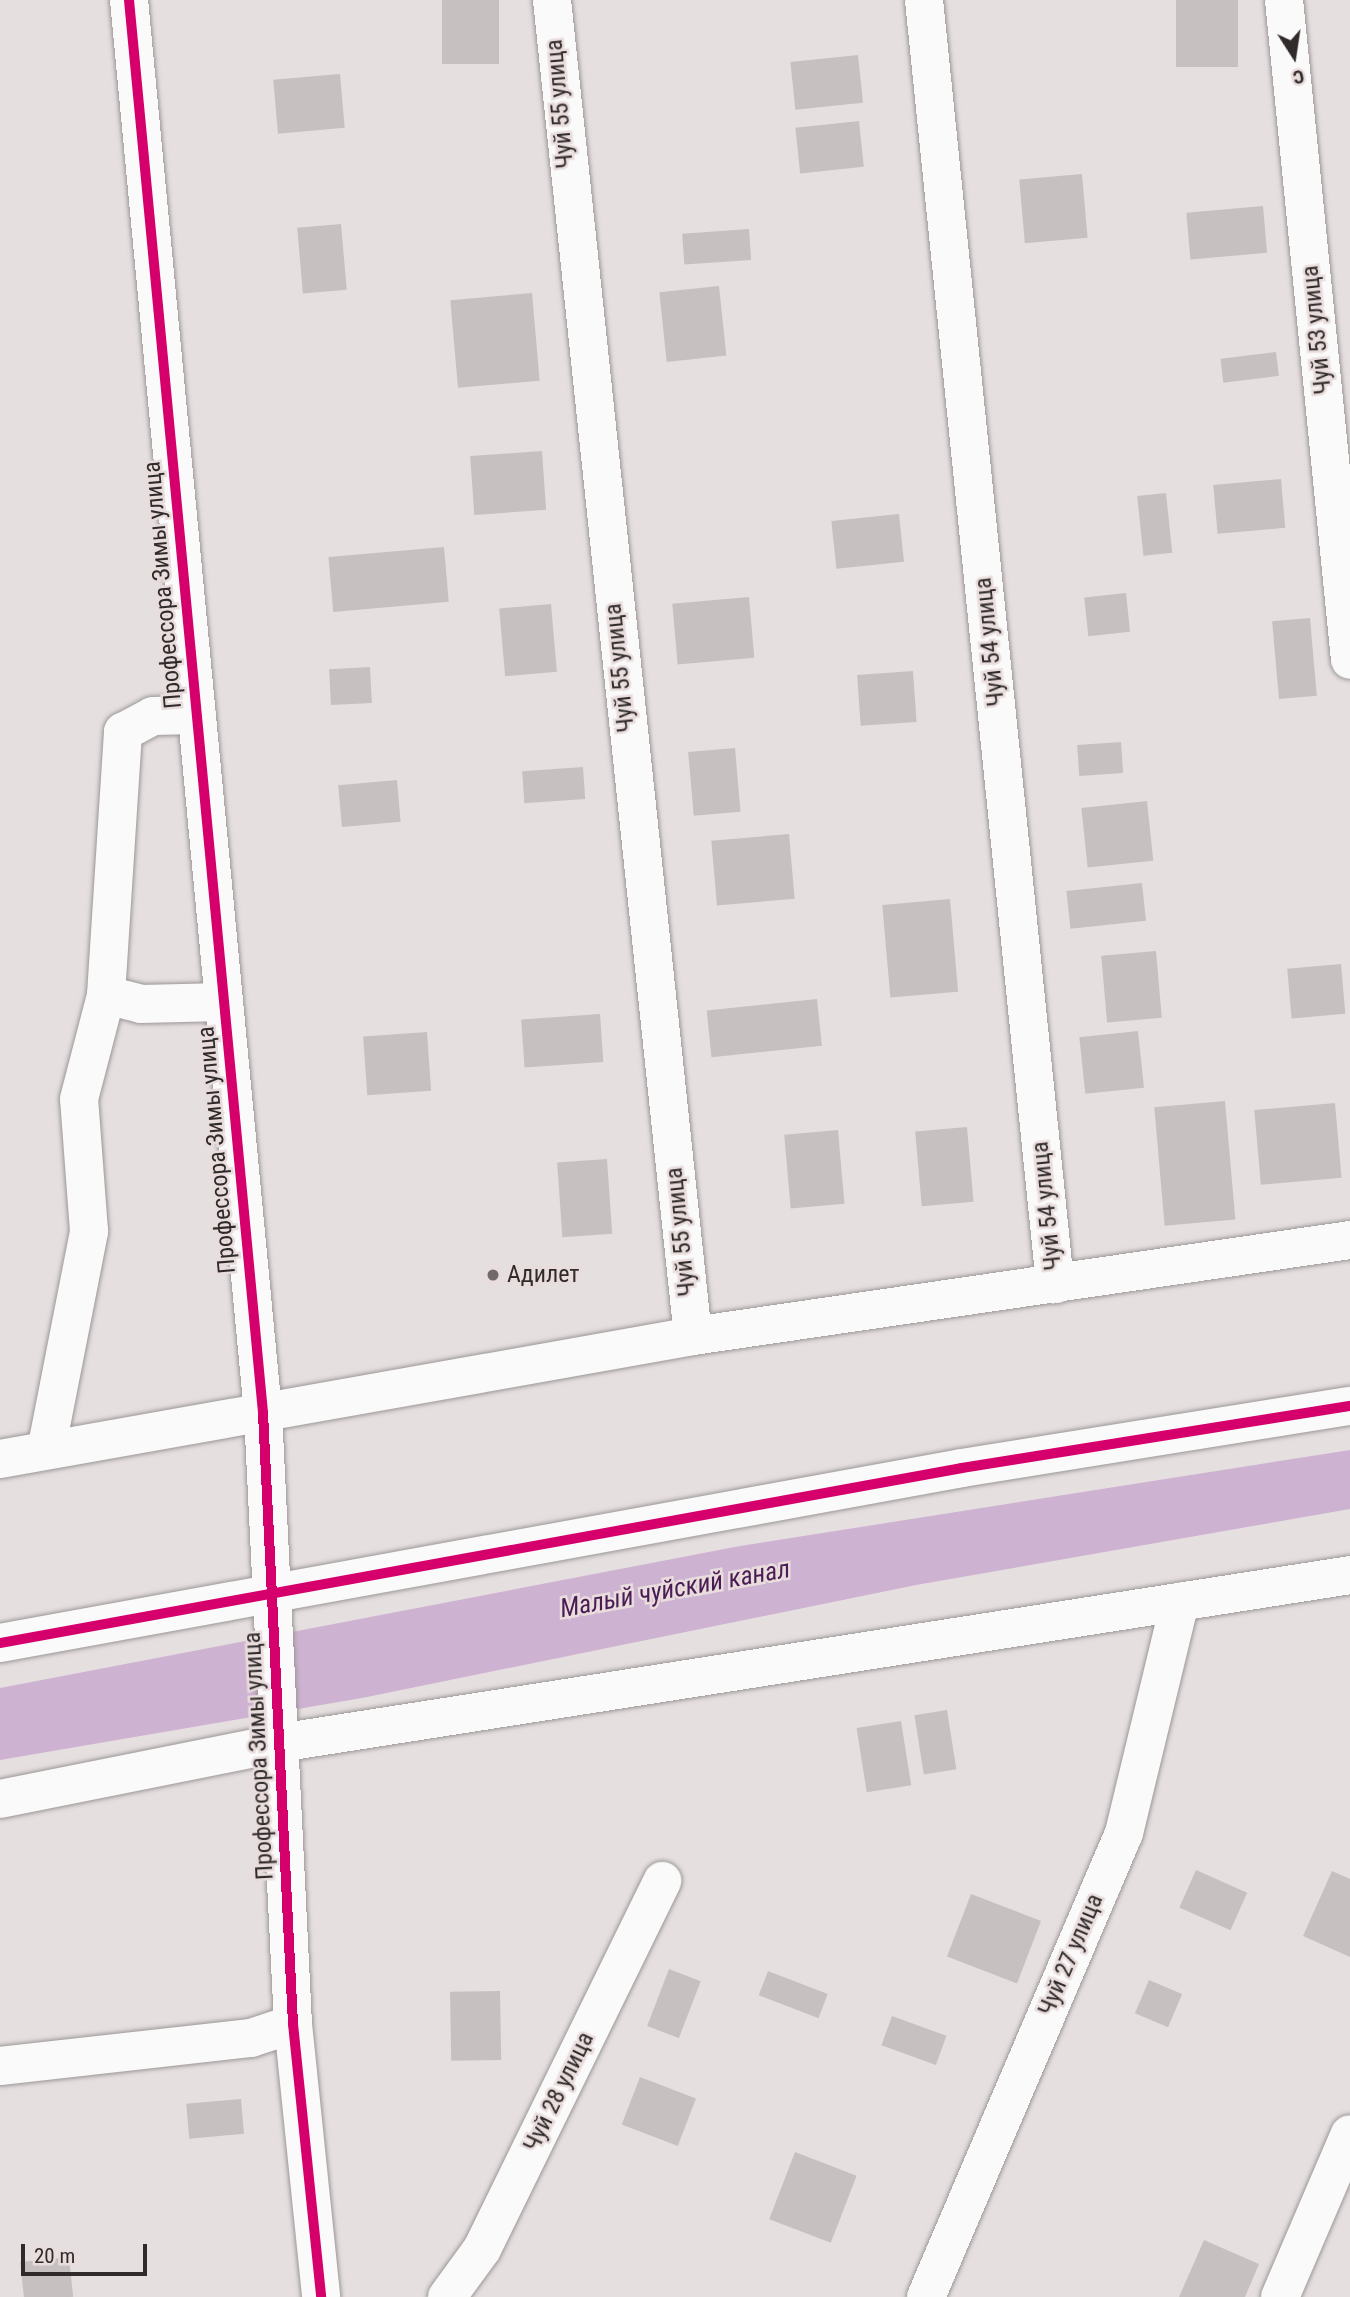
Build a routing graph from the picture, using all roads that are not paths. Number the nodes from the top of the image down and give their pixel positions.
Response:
1 (129, 0) edge
2 (552, 0) edge
3 (924, 0) edge
4 (1284, 0) edge
5 (1350, 660) edge
6 (197, 715) junction
7 (106, 995) junction
8 (224, 1002) junction
9 (1350, 1240) edge
10 (1055, 1284) junction
11 (693, 1336) junction
12 (1350, 1406) edge
13 (263, 1413) junction
14 (47, 1446) junction
15 (0, 1459) edge
16 (1350, 1575) edge
17 (273, 1593) junction
18 (1180, 1602) junction
19 (0, 1643) edge
20 (279, 1743) junction
21 (0, 1799) edge
22 (662, 1881) dead end
23 (293, 2024) junction
24 (0, 2066) edge
25 (1350, 2134) edge
26 (321, 2297) edge
27 (447, 2297) edge
28 (926, 2297) edge
29 (1280, 2297) edge

1 - 6 street, Профессора Зимы улица
2 - 11 street, Чуй 55 улица
3 - 10 street, Чуй 54 улица
4 - 5 street, Чуй 53 улица
6 - 7 street
6 - 8 street, Профессора Зимы улица
7 - 8 street
7 - 14 street
8 - 13 street, Профессора Зимы улица
9 - 10 street
10 - 11 street
11 - 13 street
12 - 17 street
13 - 14 street
13 - 17 street, Профессора Зимы улица
14 - 15 street
16 - 18 street
17 - 19 street
17 - 20 street, Профессора Зимы улица
18 - 20 street
18 - 28 street, Чуй 27 улица
20 - 21 street
20 - 23 street, Профессора Зимы улица
22 - 27 street, Чуй 28 улица
23 - 24 street
23 - 26 street, Профессора Зимы улица
25 - 29 street

